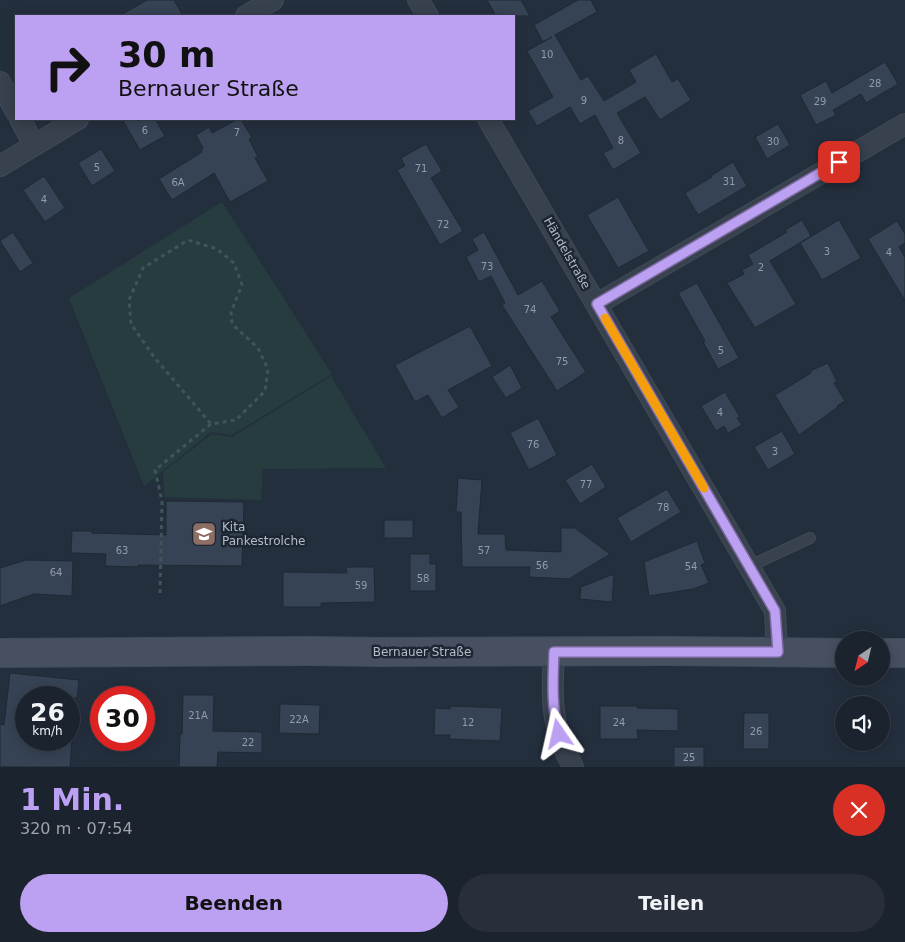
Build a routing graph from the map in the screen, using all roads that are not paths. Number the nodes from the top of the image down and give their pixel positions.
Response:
1 (273, 0) edge
2 (418, 0) edge
3 (248, 15) edge
4 (427, 15) edge
5 (0, 82) edge
6 (15, 110) edge
7 (21, 120) edge
8 (76, 120) edge
9 (489, 120) edge
10 (905, 124) edge
11 (34, 145) junction
12 (0, 166) edge
13 (597, 304) junction
14 (810, 538) dead end
15 (750, 566) junction
16 (554, 652) junction
17 (778, 652) junction
18 (0, 653) edge
19 (835, 653) edge
20 (890, 653) edge
21 (905, 653) edge
22 (573, 767) edge

1 - 3 street
2 - 4 street
5 - 6 street
7 - 11 street
8 - 11 street
9 - 13 street, Händelstraße
10 - 13 street
11 - 12 street
13 - 15 street, Händelstraße
14 - 15 lane
15 - 17 street, Händelstraße
16 - 17 main road, Bernauer Straße
16 - 18 main road, Bernauer Straße
16 - 22 street
17 - 19 main road, Bernauer Straße
20 - 21 main road

